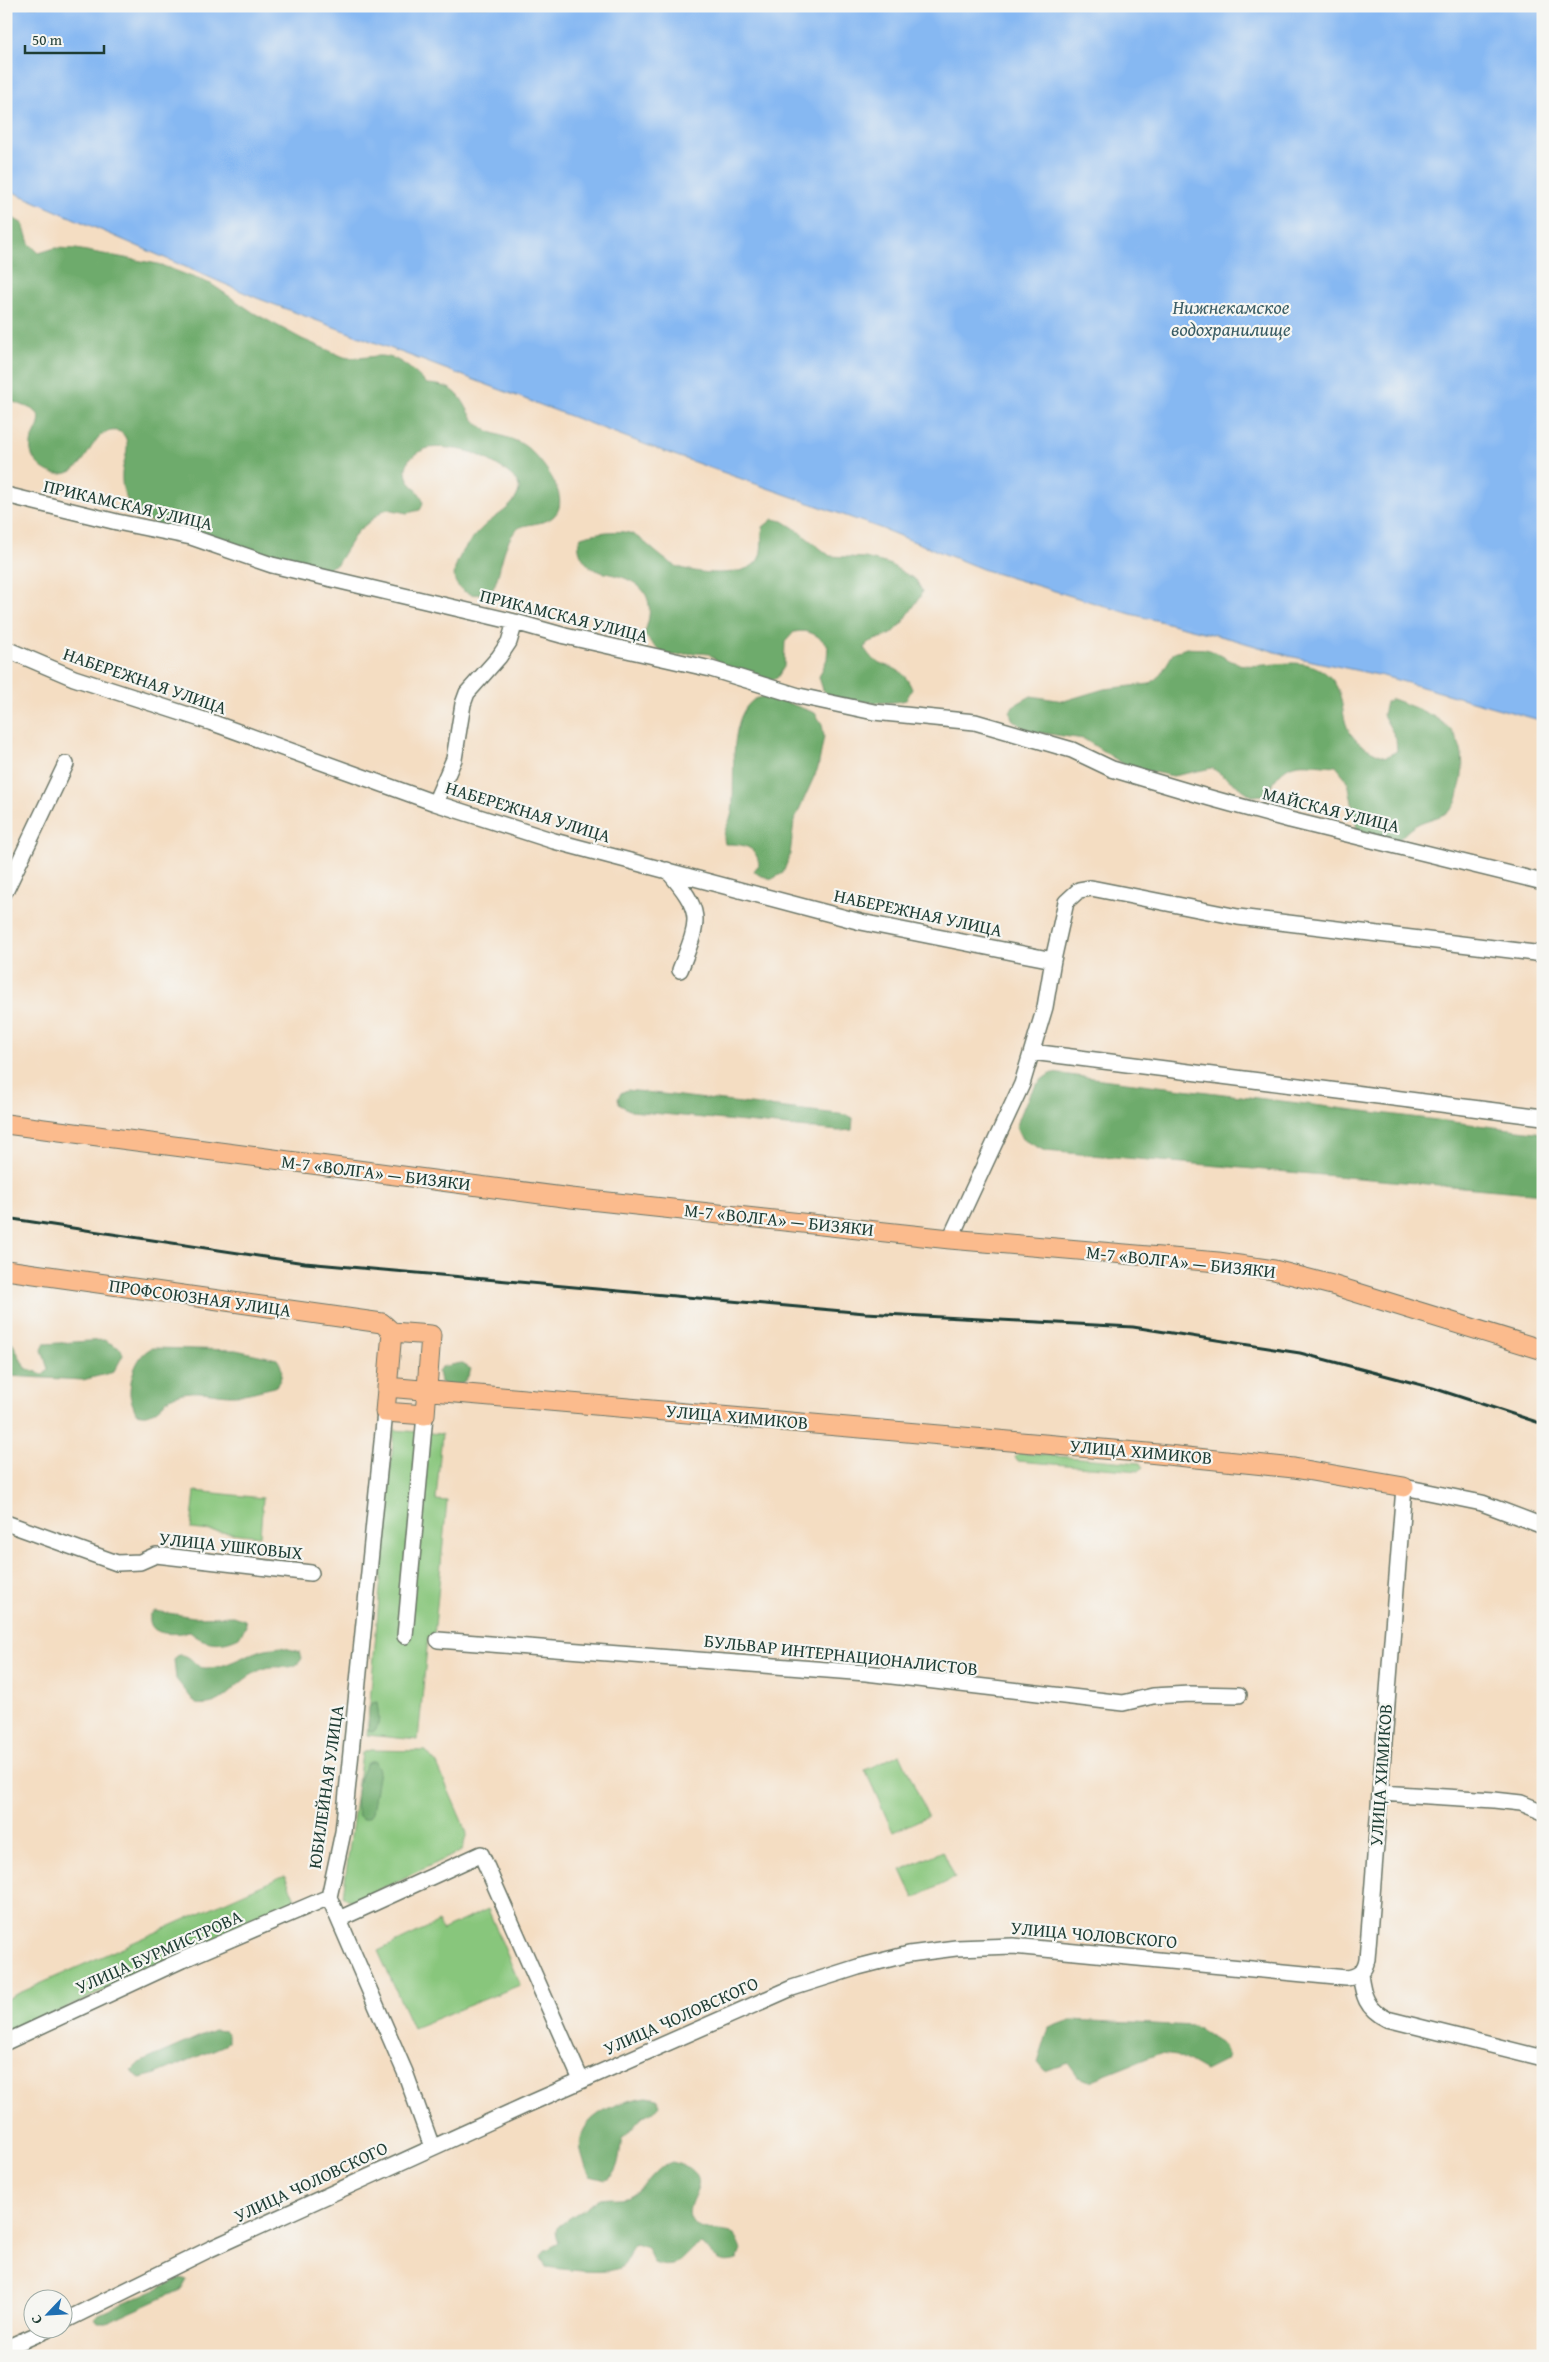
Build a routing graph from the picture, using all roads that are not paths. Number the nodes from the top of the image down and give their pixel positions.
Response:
1 (6, 495) edge
2 (515, 622) junction
3 (6, 649) edge
4 (66, 764) dead end
5 (1112, 769) joint
6 (435, 803) junction
7 (667, 870) junction
8 (1543, 882) edge
9 (6, 890) edge
10 (1543, 954) edge
11 (1053, 960) junction
12 (680, 970) dead end
13 (1032, 1052) junction
14 (1543, 1117) edge
15 (6, 1124) edge
16 (950, 1239) junction
17 (6, 1270) edge
18 (392, 1332) junction
19 (1543, 1350) edge
20 (387, 1387) junction
21 (426, 1391) junction
22 (385, 1412) junction
23 (425, 1415) junction
24 (1404, 1487) junction
25 (6, 1523) edge
26 (1543, 1526) edge
27 (311, 1573) dead end
28 (405, 1636) dead end
29 (438, 1640) dead end
30 (1239, 1695) dead end
31 (1380, 1793) junction
32 (1543, 1812) edge
33 (329, 1897) junction
34 (338, 1919) junction
35 (1360, 1974) junction
36 (6, 2042) edge
37 (1543, 2058) edge
38 (580, 2080) junction
39 (432, 2147) junction
40 (72, 2317) edge
41 (24, 2340) edge
42 (6, 2348) edge

1 - 2 street, ПРИКАМСКАЯ УЛИЦА
2 - 5 street, ПРИКАМСКАЯ УЛИЦА
2 - 6 street
3 - 6 street, НАБЕРЕЖНАЯ УЛИЦА
4 - 9 street
5 - 8 street, МАЙСКАЯ УЛИЦА
6 - 7 street, НАБЕРЕЖНАЯ УЛИЦА
7 - 11 street, НАБЕРЕЖНАЯ УЛИЦА
7 - 12 street
10 - 11 street
11 - 13 street
13 - 14 street
13 - 16 street
15 - 16 main road, М-7 «ВОЛГА» — БИЗЯКИ
16 - 19 main road, М-7 «ВОЛГА» — БИЗЯКИ
17 - 18 main road, ПРОФСОЮЗНАЯ УЛИЦА
18 - 20 main road
18 - 21 main road
20 - 21 main road, УЛИЦА ХИМИКОВ
20 - 22 main road
21 - 23 main road
21 - 24 main road, УЛИЦА ХИМИКОВ
22 - 23 main road
22 - 33 street, ЮБИЛЕЙНАЯ УЛИЦА
23 - 28 street
24 - 26 street
24 - 31 street, УЛИЦА ХИМИКОВ
25 - 27 street, УЛИЦА УШКОВЫХ
29 - 30 street, БУЛЬВАР ИНТЕРНАЦИОНАЛИСТОВ
31 - 32 street
31 - 35 street, УЛИЦА ХИМИКОВ
33 - 34 street
33 - 36 street, УЛИЦА БУРМИСТРОВА
34 - 38 street
34 - 39 street
35 - 37 street
35 - 38 street, УЛИЦА ЧОЛОВСКОГО
38 - 39 street, УЛИЦА ЧОЛОВСКОГО
39 - 40 street, УЛИЦА ЧОЛОВСКОГО
41 - 42 street

